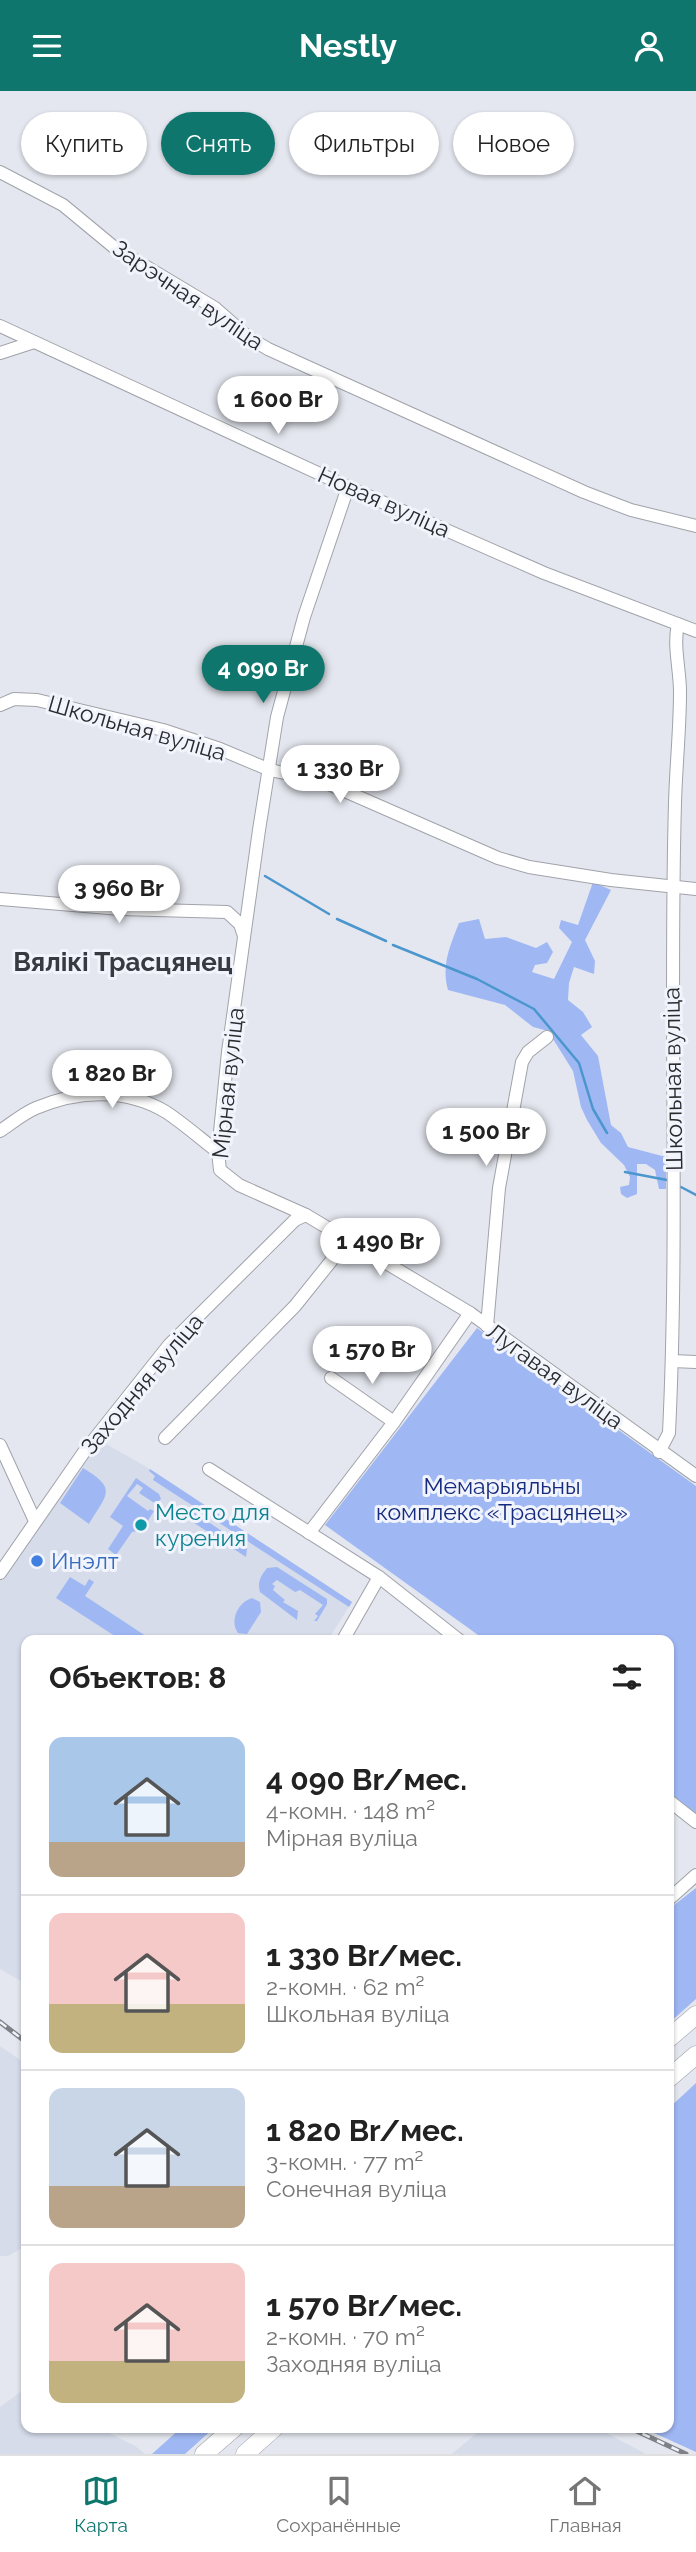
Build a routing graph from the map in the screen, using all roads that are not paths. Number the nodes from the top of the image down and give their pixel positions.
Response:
1 (0, 172) edge
2 (0, 327) edge
3 (34, 342) junction
4 (0, 353) edge
5 (348, 487) junction
6 (696, 526) edge
7 (678, 624) junction
8 (696, 631) edge
9 (0, 705) edge
10 (270, 770) junction
11 (673, 887) junction
12 (696, 889) edge
13 (0, 899) edge
14 (227, 912) junction
15 (249, 915) junction
16 (245, 940) junction
17 (547, 1037) dead end
18 (0, 1131) edge
19 (218, 1152) junction
20 (306, 1215) junction
21 (348, 1240) junction
22 (470, 1313) junction
23 (487, 1326) junction
24 (672, 1361) junction
25 (696, 1362) edge
26 (331, 1378) dead end
27 (394, 1422) junction
28 (165, 1438) dead end
29 (0, 1445) edge
30 (659, 1452) junction
31 (209, 1469) dead end
32 (696, 1476) edge
33 (35, 1521) junction
34 (309, 1533) junction
35 (2, 1566) edge
36 (379, 1577) junction
37 (346, 1635) edge
38 (453, 1635) edge
39 (674, 1805) edge
40 (696, 1822) edge
41 (691, 1878) edge
42 (674, 1885) edge
43 (674, 1894) edge
44 (696, 2015) edge
45 (674, 2034) edge
46 (696, 2055) edge
47 (696, 2073) edge
48 (674, 2074) edge
49 (674, 2077) edge
50 (228, 2433) edge
51 (268, 2433) edge
52 (204, 2454) edge
53 (245, 2454) edge

1 - 6 street, Зарэчная вуліца
2 - 3 street, Новая вуліца
3 - 4 street
3 - 5 street, Новая вуліца
5 - 7 street, Новая вуліца
5 - 10 street, Мірная вуліца
7 - 8 street, Новая вуліца
7 - 11 street
9 - 10 street, Школьная вуліца
10 - 11 street, Школьная вуліца
10 - 15 street, Мірная вуліца
11 - 12 street, Школьная вуліца
11 - 24 street, Школьная вуліца
13 - 14 street
14 - 15 street
14 - 16 street
15 - 16 street, Мірная вуліца
16 - 19 street, Мірная вуліца
17 - 23 street
18 - 19 street
19 - 20 street, Мірная вуліца
20 - 21 street, Лугавая вуліца
20 - 33 street, Заходняя вуліца
21 - 22 street, Лугавая вуліца
21 - 28 street
22 - 23 street, Лугавая вуліца
22 - 27 street
23 - 30 street, Лугавая вуліца
24 - 25 street
24 - 30 street
26 - 27 street
27 - 34 street
29 - 33 street
30 - 32 street, Лугавая вуліца
31 - 34 street
33 - 35 street, Заходняя вуліца
34 - 36 street
36 - 37 street
36 - 38 street
39 - 40 street
41 - 42 street
41 - 43 street
44 - 45 highway
46 - 48 highway
47 - 49 highway
50 - 52 highway
51 - 53 highway

